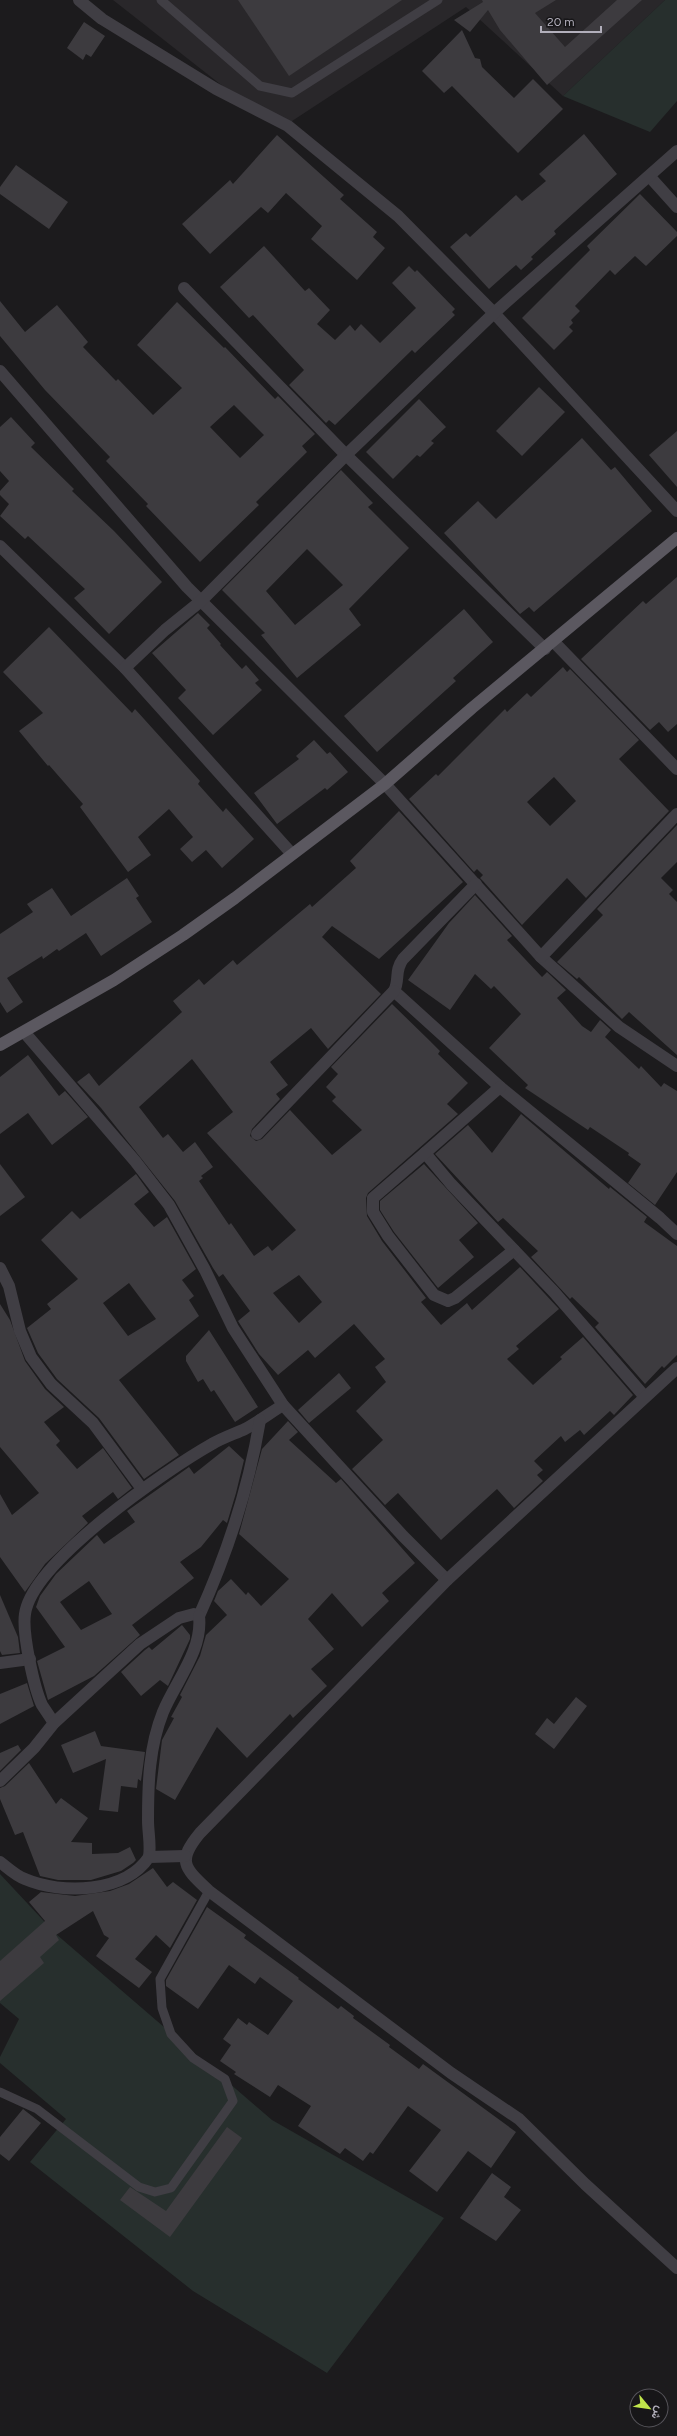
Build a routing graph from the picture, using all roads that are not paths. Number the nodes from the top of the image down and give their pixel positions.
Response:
1 (79, 0) edge
2 (161, 0) edge
3 (438, 0) edge
4 (677, 151) edge
5 (650, 177) junction
6 (677, 207) edge
7 (184, 288) dead end
8 (494, 313) junction
9 (0, 371) edge
10 (346, 455) junction
11 (677, 511) edge
12 (677, 538) edge
13 (0, 546) edge
14 (201, 601) junction
15 (549, 645) junction
16 (125, 668) junction
17 (677, 769) edge
18 (385, 784) junction
19 (677, 814) edge
20 (292, 854) junction
21 (476, 884) junction
22 (541, 957) junction
23 (394, 991) junction
24 (24, 1033) junction
25 (0, 1045) edge
26 (677, 1066) edge
27 (500, 1087) junction
28 (257, 1134) dead end
29 (425, 1153) junction
30 (677, 1234) edge
31 (514, 1250) junction
32 (0, 1268) edge
33 (677, 1368) edge
34 (645, 1397) junction
35 (283, 1405) junction
36 (260, 1420) junction
37 (142, 1489) junction
38 (447, 1580) junction
39 (199, 1616) junction
40 (30, 1659) junction
41 (0, 1662) edge
42 (54, 1723) junction
43 (0, 1781) edge
44 (185, 1856) junction
45 (149, 1857) junction
46 (0, 1862) edge
47 (209, 1891) junction
48 (0, 2092) edge
49 (677, 2268) edge

1 - 8 street
2 - 3 lane
4 - 5 street
5 - 6 street
5 - 8 street
7 - 10 street
8 - 10 street
8 - 11 street
9 - 14 street
10 - 14 street
10 - 15 street
12 - 15 main road
13 - 16 street
14 - 16 street
14 - 18 street
15 - 17 street
15 - 18 main road
16 - 20 street
18 - 20 main road
18 - 21 street
19 - 22 street
20 - 24 main road
21 - 22 street
21 - 23 street
22 - 26 street
23 - 27 street
23 - 28 street
24 - 25 main road
24 - 35 street
27 - 29 street
27 - 30 street
29 - 31 street
29 - 31 street
31 - 34 street
32 - 37 street
33 - 34 street
34 - 38 street
35 - 36 street
35 - 38 street
36 - 37 street
36 - 39 street
37 - 40 street
38 - 44 street
39 - 42 street
39 - 45 street
40 - 41 street
40 - 42 street
42 - 43 street
44 - 45 street
44 - 47 street
45 - 46 street
47 - 48 lane
47 - 49 street

